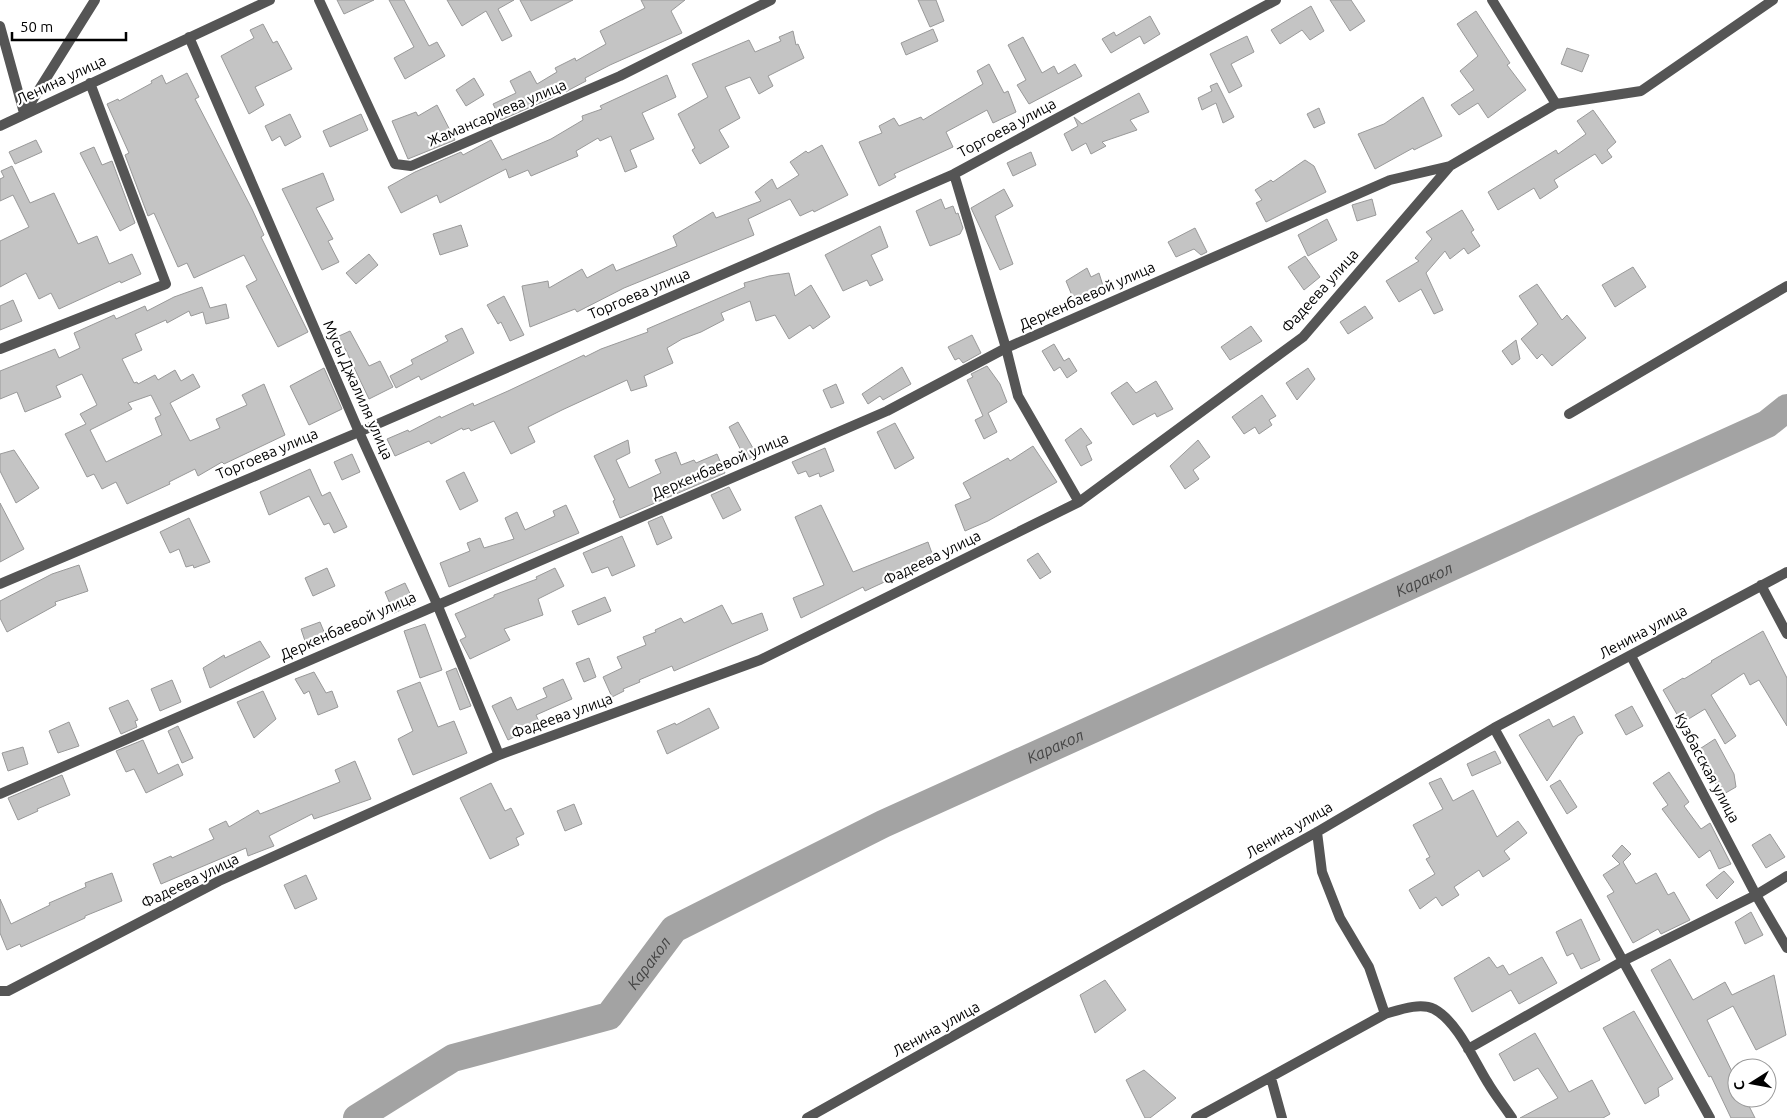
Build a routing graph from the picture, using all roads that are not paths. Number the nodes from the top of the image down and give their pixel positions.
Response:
1 (95, 0) edge
2 (270, 0) edge
3 (319, 0) edge
4 (771, 0) edge
5 (1274, 0) edge
6 (1492, 0) edge
7 (1773, 0) edge
8 (0, 26) edge
9 (189, 37) junction
10 (90, 83) junction
11 (1556, 104) junction
12 (24, 113) junction
13 (0, 126) edge
14 (1450, 166) junction
15 (954, 174) junction
16 (1787, 286) edge
17 (0, 348) edge
18 (1006, 348) junction
19 (1569, 414) dead end
20 (359, 432) junction
21 (1079, 502) junction
22 (1787, 572) edge
23 (0, 584) edge
24 (1761, 585) junction
25 (437, 604) junction
26 (1787, 634) edge
27 (1631, 656) junction
28 (1494, 728) junction
29 (499, 755) junction
30 (0, 794) edge
31 (1317, 832) junction
32 (1787, 876) edge
33 (1756, 894) junction
34 (1787, 948) edge
35 (1624, 961) junction
36 (0, 991) edge
37 (1386, 1014) junction
38 (1468, 1049) junction
39 (1271, 1078) junction
40 (808, 1118) edge
41 (1196, 1118) edge
42 (1282, 1118) edge
43 (1512, 1118) edge
44 (1710, 1118) edge

1 - 12 street
2 - 9 street, Ленина улица
3 - 4 street, Жамансариева улица
5 - 15 street, Торгоева улица
6 - 11 street
7 - 11 street, Фадеева улица
8 - 12 street
9 - 10 street, Ленина улица
9 - 20 street, Мусы Джалиля улица
10 - 12 street, Ленина улица
10 - 17 street
11 - 14 street, Фадеева улица
12 - 13 street, Ленина улица
14 - 18 street, Деркенбаевой улица
14 - 21 street, Фадеева улица
15 - 18 street
15 - 20 street, Торгоева улица
16 - 19 street
18 - 21 street
18 - 25 street, Деркенбаевой улица
20 - 23 street, Торгоева улица
20 - 25 street, Мусы Джалиля улица
21 - 29 street, Фадеева улица
22 - 24 street, Ленина улица
24 - 26 street
24 - 27 street, Ленина улица
25 - 29 street, Мусы Джалиля улица
25 - 30 street, Деркенбаевой улица
27 - 28 street, Ленина улица
27 - 33 street, Кузбасская улица
28 - 31 street, Ленина улица
28 - 35 street
29 - 36 street, Фадеева улица
31 - 37 street
31 - 40 street, Ленина улица
32 - 33 street
33 - 34 street, Кузбасская улица
33 - 35 street
35 - 38 street
35 - 44 street
37 - 38 street
37 - 39 street
38 - 43 street
39 - 41 street
39 - 42 street

